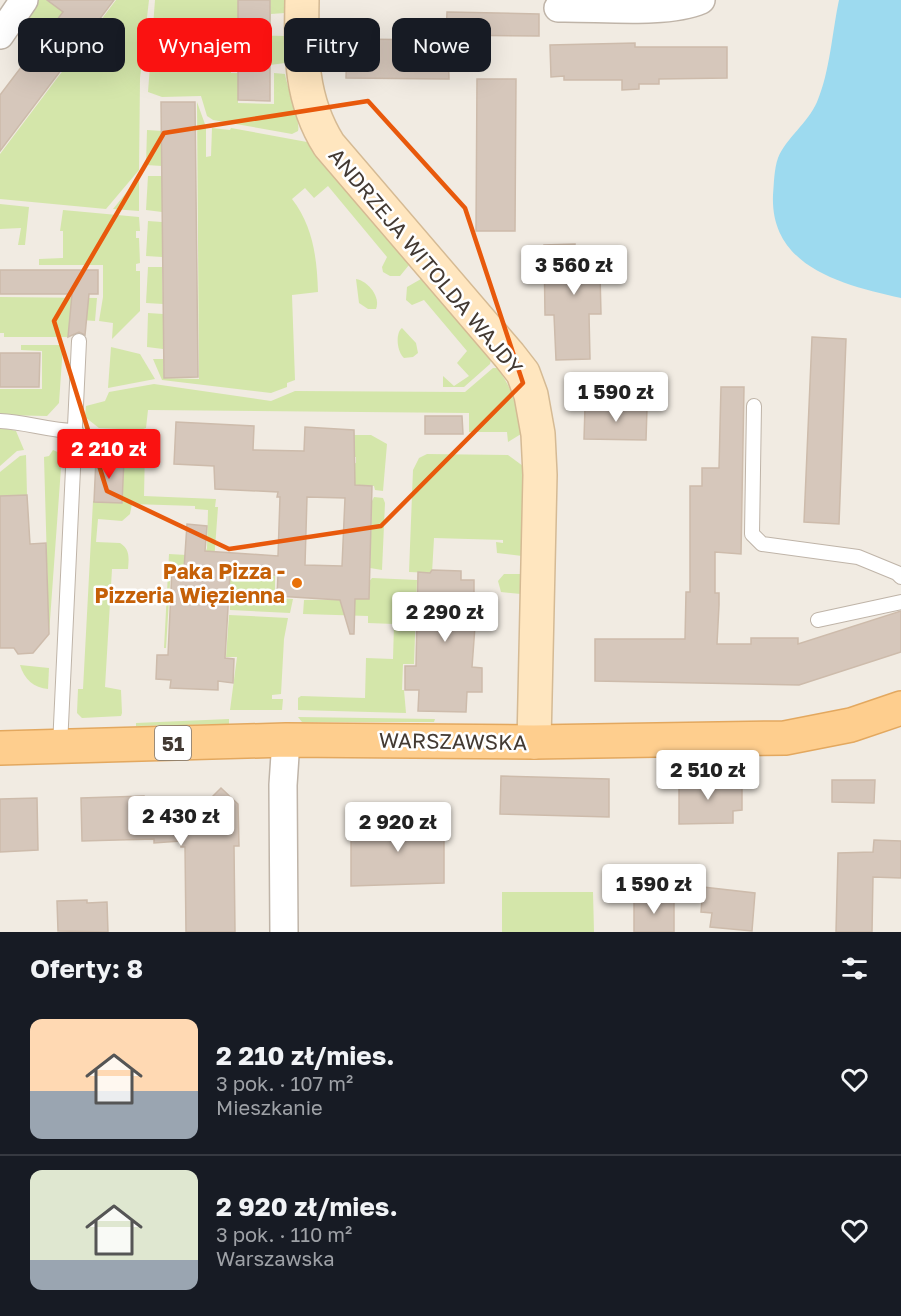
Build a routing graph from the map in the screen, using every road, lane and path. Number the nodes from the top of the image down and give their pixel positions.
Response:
1 (24, 0) edge
2 (302, 0) edge
3 (701, 0) edge
4 (558, 8) dead end
5 (0, 35) edge
6 (79, 341) dead end
7 (754, 406) dead end
8 (0, 421) edge
9 (76, 431) junction
10 (901, 577) edge
11 (901, 602) edge
12 (818, 620) dead end
13 (901, 708) edge
14 (286, 740) junction
15 (534, 742) junction
16 (60, 747) junction
17 (0, 748) edge
18 (284, 932) edge

1 - 5 street
2 - 15 street, ANDRZEJA WITOLDA WAJDY
3 - 4 street
6 - 9 lane
7 - 10 lane
8 - 9 lane
9 - 16 lane
11 - 12 lane
13 - 15 main road, WARSZAWSKA / 51
14 - 15 main road, WARSZAWSKA / 51
14 - 16 main road, WARSZAWSKA / 51
14 - 18 street
16 - 17 main road, WARSZAWSKA / 51

